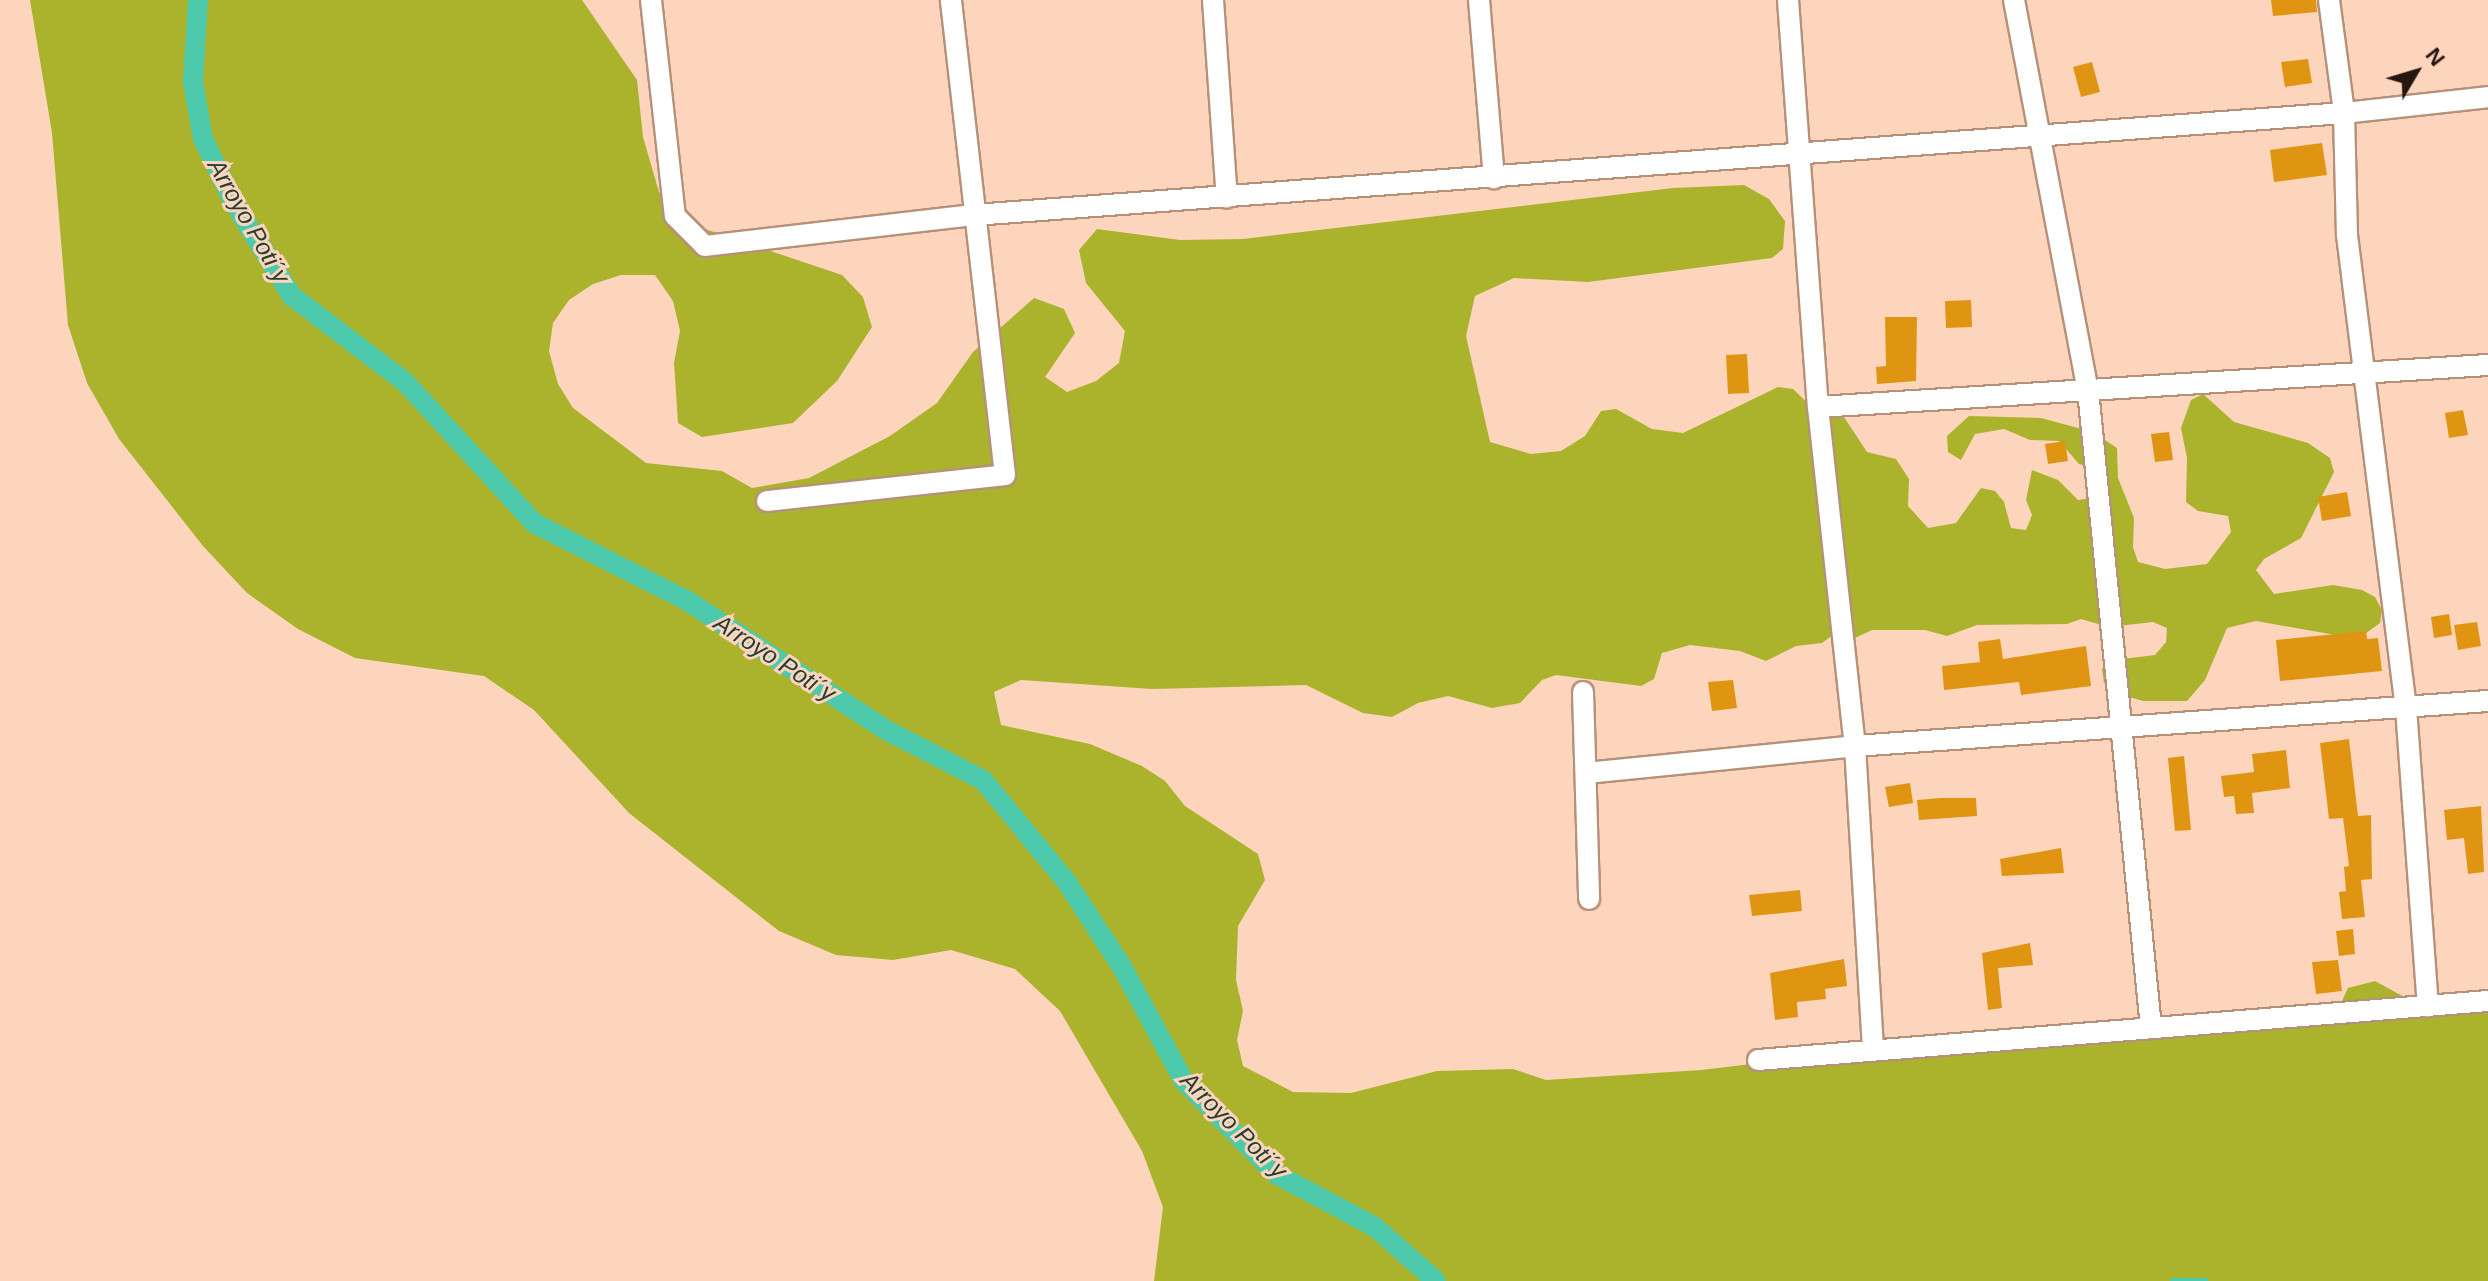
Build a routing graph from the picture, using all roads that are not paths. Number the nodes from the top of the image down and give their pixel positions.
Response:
1 (651, 0) edge
2 (951, 0) edge
3 (1213, 0) edge
4 (1479, 0) edge
5 (1788, 0) edge
6 (2014, 0) edge
7 (2329, 0) edge
8 (2488, 97) edge
9 (2344, 113) junction
10 (2039, 137) junction
11 (1802, 155) junction
12 (1494, 178) junction
13 (1227, 198) junction
14 (974, 215) junction
15 (2488, 365) edge
16 (2365, 372) junction
17 (2088, 390) junction
18 (1818, 407) junction
19 (767, 501) dead end
20 (1583, 692) dead end
21 (2488, 701) edge
22 (2406, 708) junction
23 (2121, 727) junction
24 (1855, 746) junction
25 (1586, 773) junction
26 (1589, 899) dead end
27 (2488, 1001) edge
28 (2428, 1006) junction
29 (2151, 1028) junction
30 (1873, 1050) junction
31 (1758, 1060) dead end

1 - 14 street
2 - 14 street
3 - 13 street
4 - 12 street
5 - 11 street
6 - 10 street
7 - 9 street
8 - 9 street
9 - 10 street
9 - 16 street
10 - 11 street
10 - 17 street
11 - 12 street
11 - 18 street
12 - 13 street
13 - 14 street
14 - 19 street
15 - 16 street
16 - 17 street
16 - 22 street
17 - 18 street
17 - 23 street
18 - 24 street
20 - 25 street
21 - 22 street
22 - 23 street
22 - 28 street
23 - 24 street
23 - 29 street
24 - 25 street
24 - 30 street
25 - 26 street
27 - 28 street
28 - 29 street
29 - 30 street
30 - 31 street

